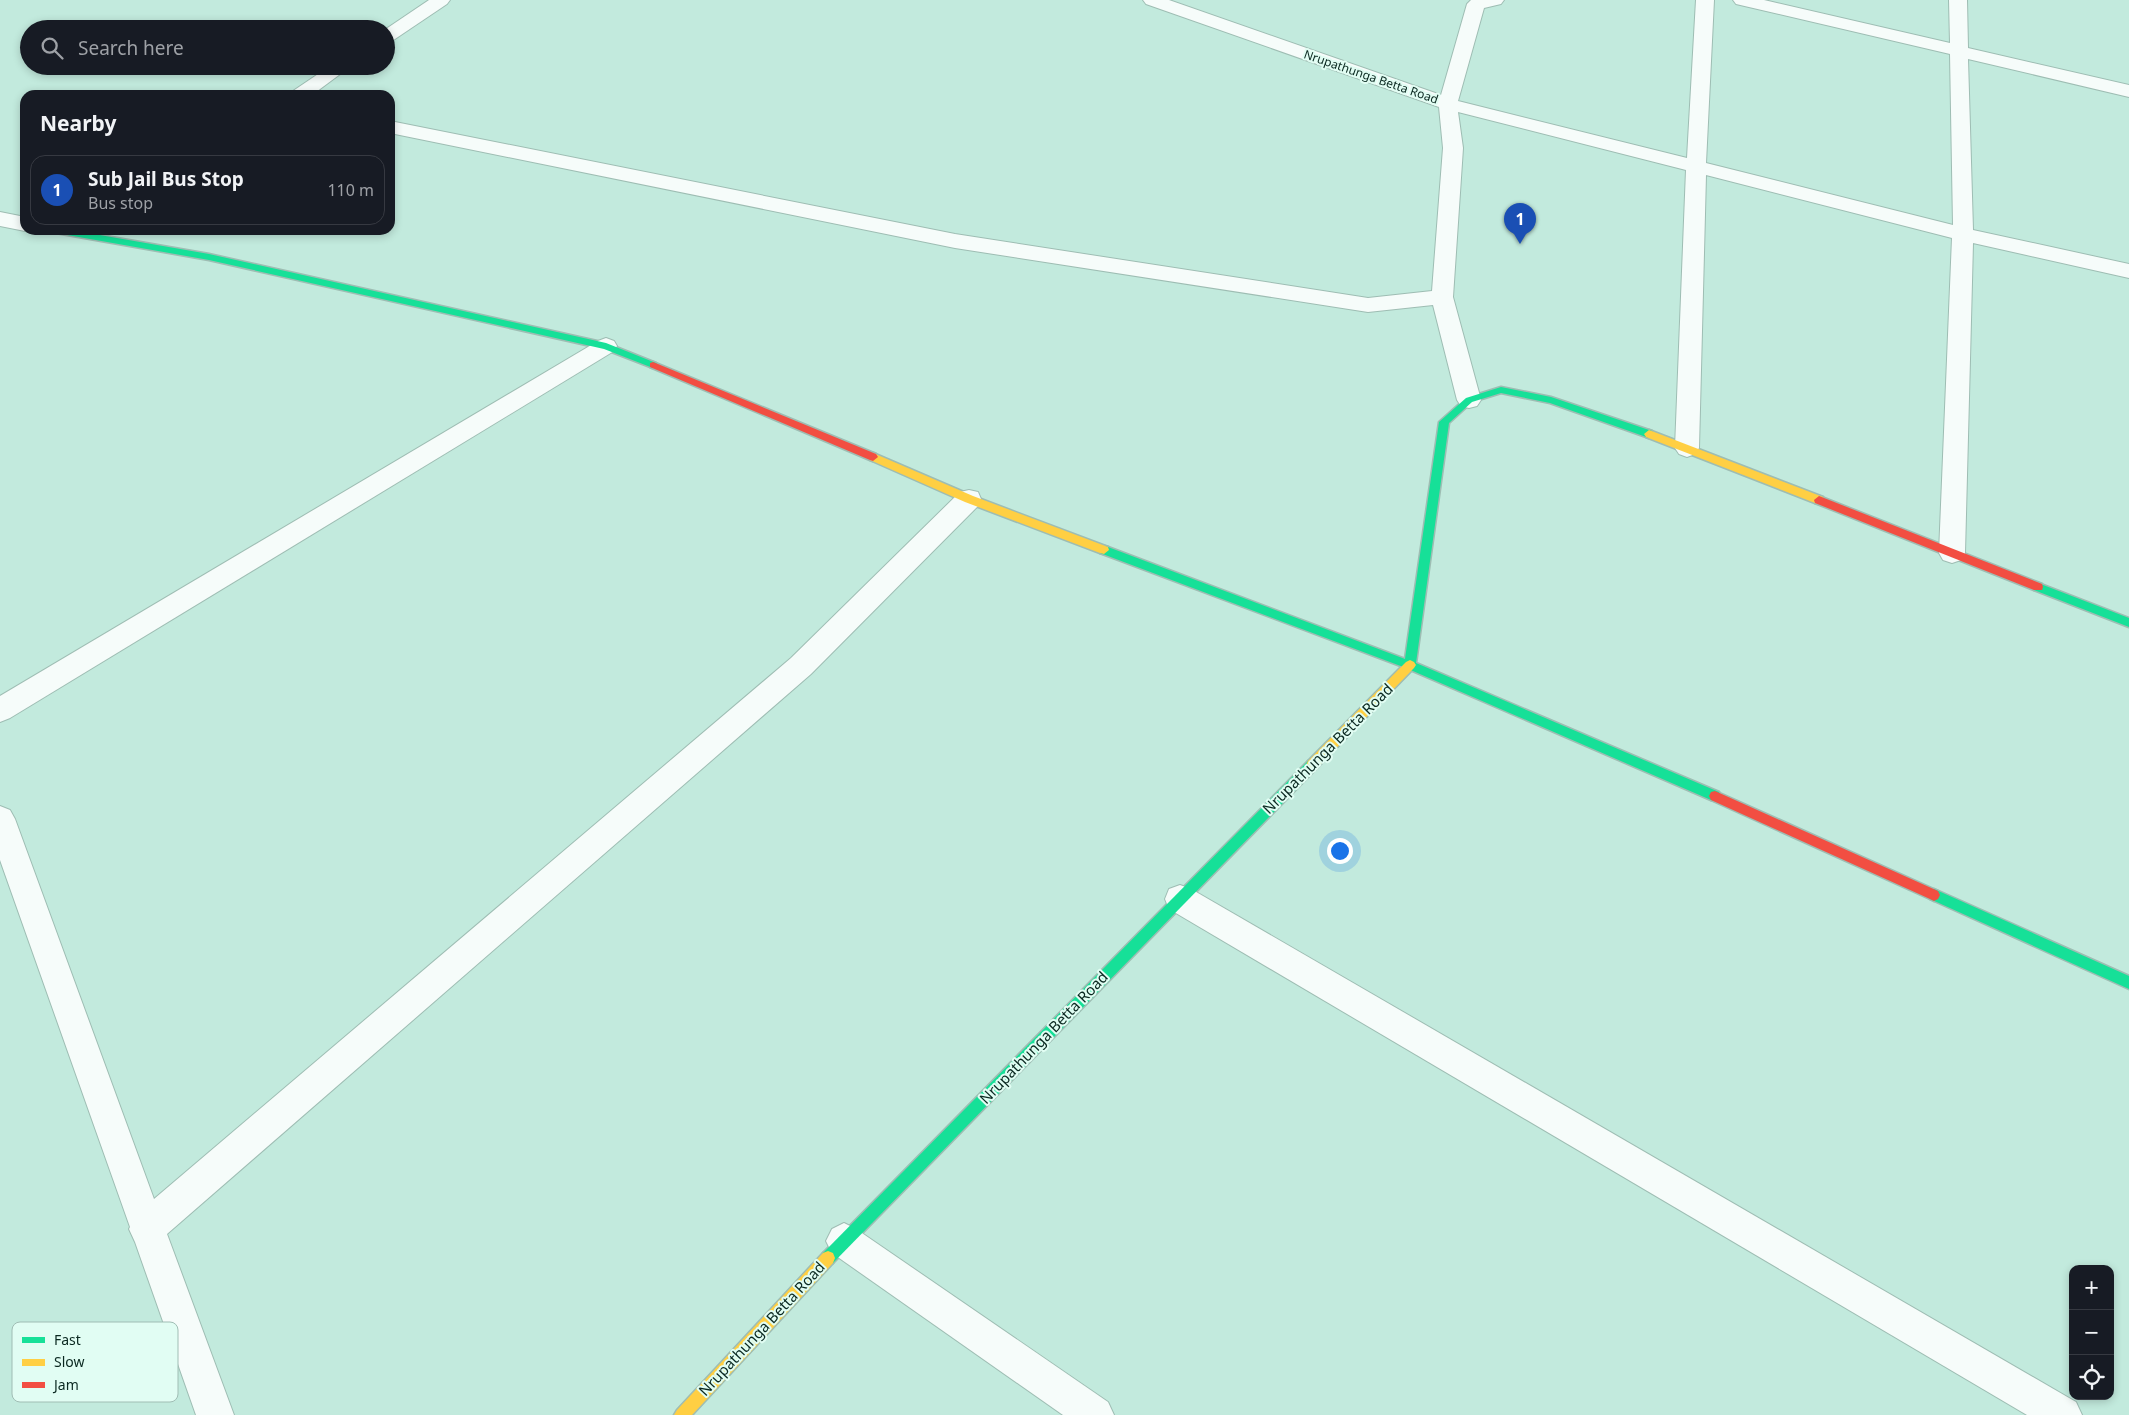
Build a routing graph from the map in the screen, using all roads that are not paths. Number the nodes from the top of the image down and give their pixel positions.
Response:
1 (440, 0) edge
2 (1152, 0) edge
3 (1495, 0) edge
4 (1705, 0) edge
5 (1742, 0) edge
6 (1958, 0) edge
7 (395, 31) edge
8 (1960, 50) junction
9 (329, 75) edge
10 (307, 90) edge
11 (2129, 90) edge
12 (1448, 104) junction
13 (395, 128) edge
14 (1696, 166) junction
15 (0, 219) edge
16 (20, 223) edge
17 (1963, 234) junction
18 (84, 235) edge
19 (2129, 271) edge
20 (1442, 297) junction
21 (606, 346) junction
22 (1469, 400) junction
23 (1687, 448) junction
24 (969, 499) junction
25 (1952, 553) junction
26 (2129, 623) edge
27 (1410, 665) junction
28 (0, 710) edge
29 (0, 820) edge
30 (1180, 899) junction
31 (2129, 983) edge
32 (146, 1229) junction
33 (844, 1241) junction
34 (215, 1415) edge
35 (682, 1415) edge
36 (1095, 1415) edge
37 (2063, 1415) edge

1 - 7 street
2 - 12 street, Nrupathunga Betta Road
3 - 12 street
4 - 14 street
5 - 8 street
6 - 8 street
8 - 11 street
8 - 17 street
9 - 10 street
12 - 14 street
12 - 20 street, Nrupathunga Betta Road
13 - 20 street
14 - 17 street
14 - 23 street
15 - 16 street
17 - 19 street
17 - 25 street
18 - 21 street
20 - 22 street, Nrupathunga Betta Road
21 - 24 street
21 - 28 street
22 - 23 street
22 - 27 street
23 - 25 street
24 - 27 street
24 - 32 street
25 - 26 street
27 - 30 street, Nrupathunga Betta Road
27 - 31 street
29 - 32 street
30 - 33 street, Nrupathunga Betta Road
30 - 37 street
32 - 34 street
33 - 35 street, Nrupathunga Betta Road
33 - 36 street

